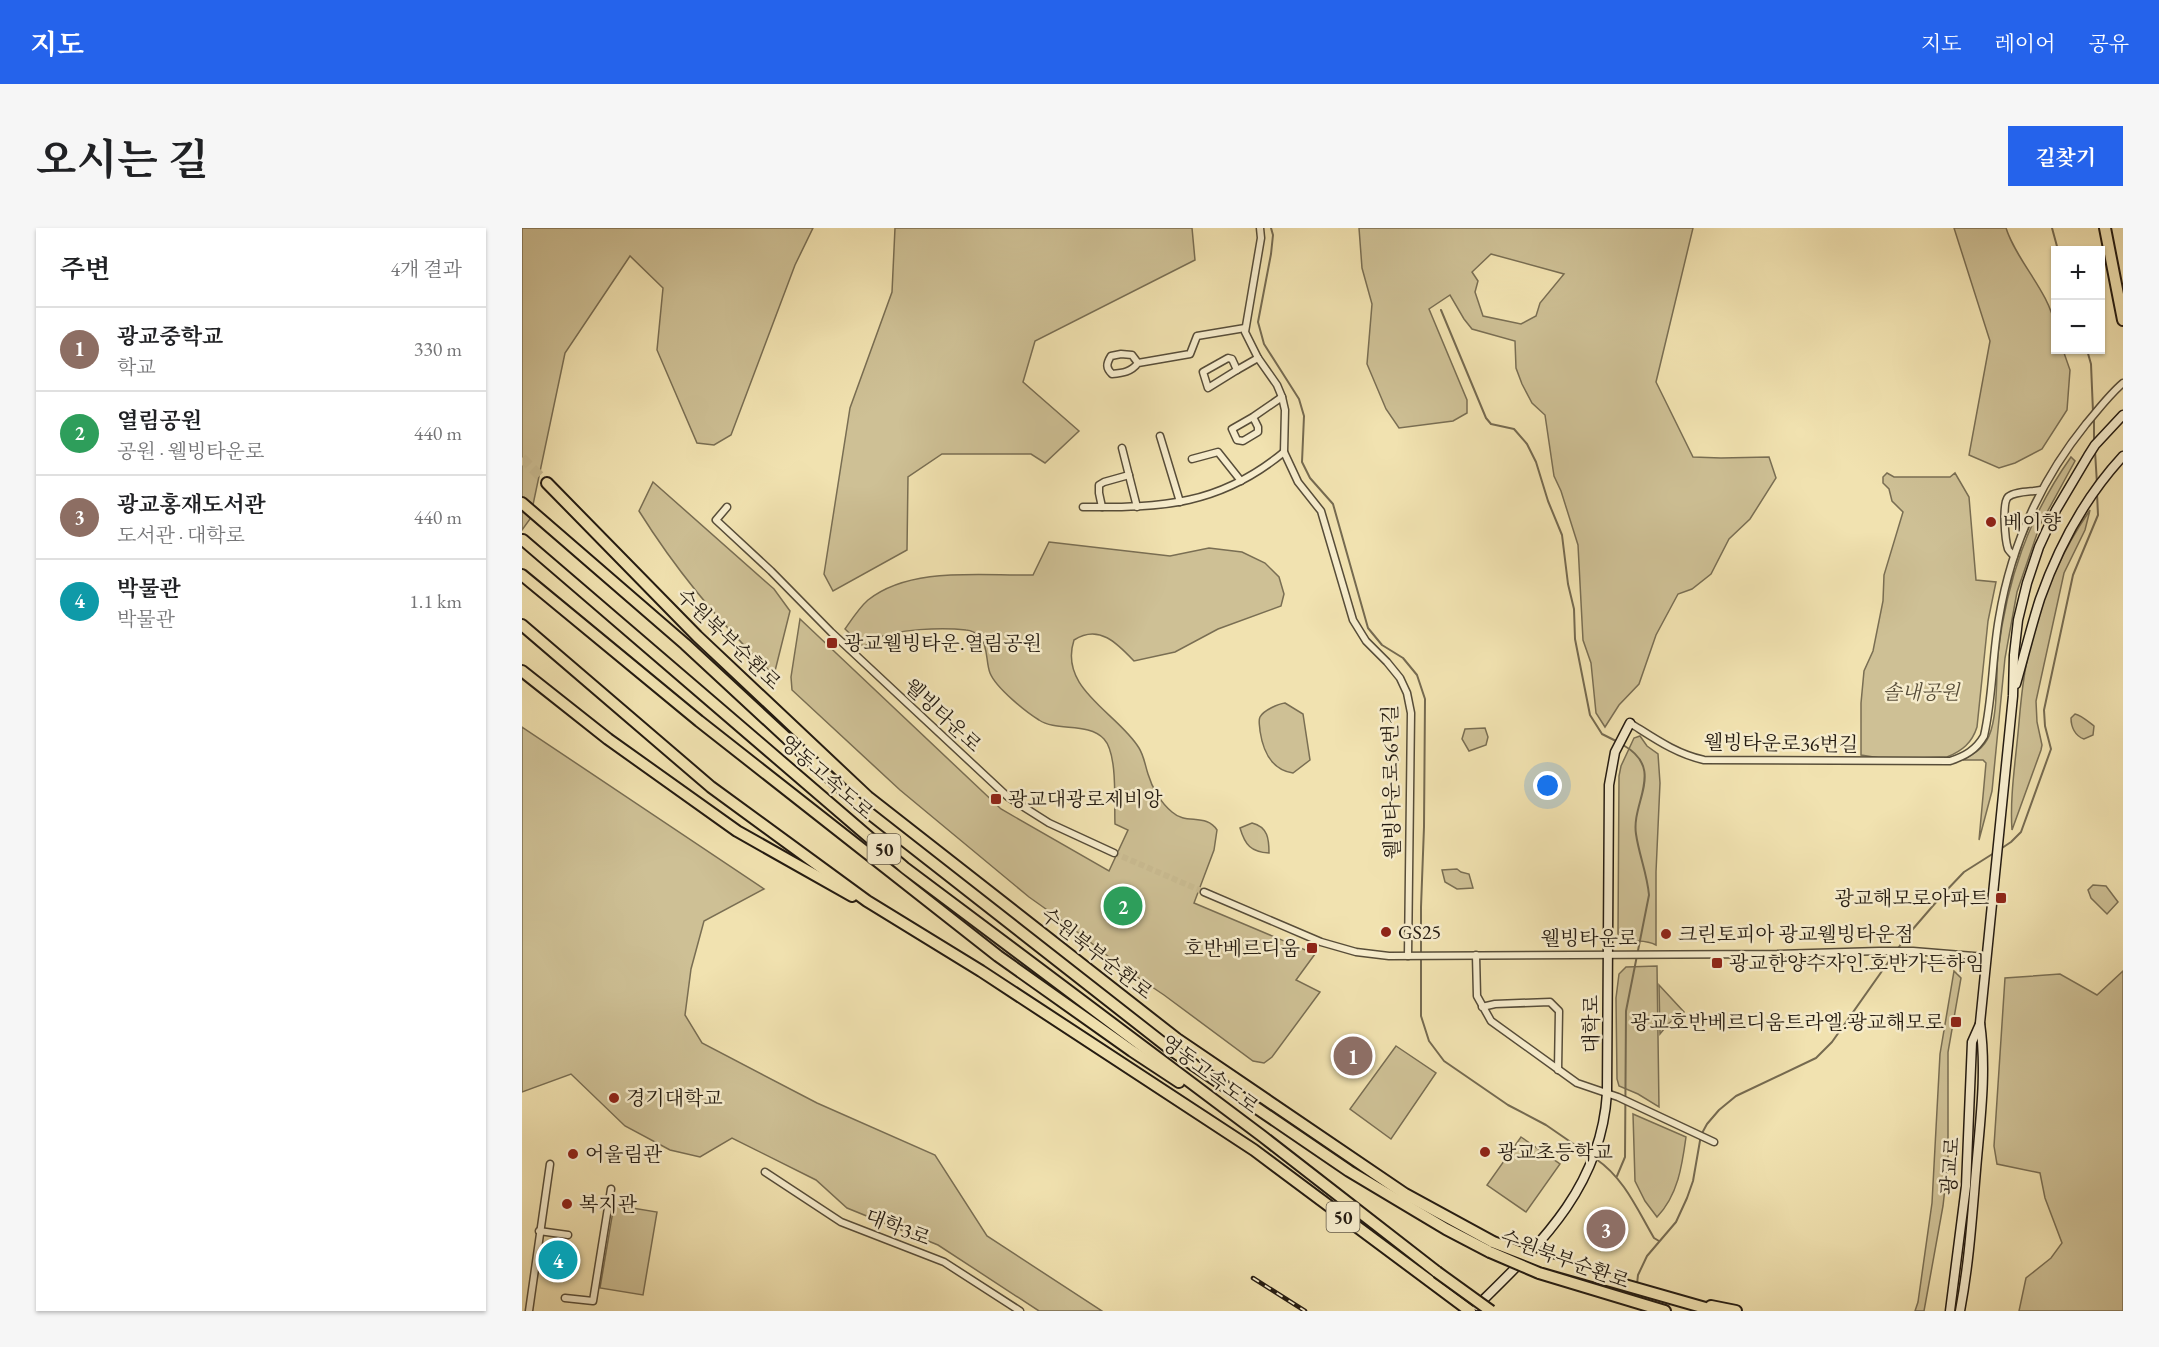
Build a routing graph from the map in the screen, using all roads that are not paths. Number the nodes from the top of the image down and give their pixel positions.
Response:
1 (1260, 228) edge
2 (2105, 228) edge
3 (2123, 320) edge
4 (1245, 328) junction
5 (1258, 358) junction
6 (1138, 363) junction
7 (1237, 370) junction
8 (2123, 383) edge
9 (1282, 397) junction
10 (2123, 415) edge
11 (1253, 417) junction
12 (1160, 436) dead end
13 (1122, 448) dead end
14 (1284, 452) junction
15 (2120, 458) edge
16 (1192, 459) dead end
17 (1129, 475) junction
18 (1241, 481) junction
19 (546, 483) tunnel mouth
20 (2041, 490) junction
21 (1180, 502) junction
22 (522, 503) edge
23 (727, 507) dead end
24 (1083, 507) dead end
25 (1102, 507) junction
26 (1137, 507) junction
27 (523, 540) edge
28 (2014, 556) junction
29 (522, 575) edge
30 (522, 625) edge
31 (522, 671) edge
32 (2013, 696) junction
33 (1630, 723) joint
34 (1114, 853) tunnel mouth
35 (1204, 892) tunnel mouth
36 (926, 937) junction
37 (1607, 955) junction
38 (1408, 956) junction
39 (1476, 956) junction
40 (1986, 957) junction
41 (1482, 1007) junction
42 (1980, 1023) junction
43 (1558, 1070) junction
44 (1607, 1093) junction
45 (1262, 1136) junction
46 (1714, 1142) dead end
47 (550, 1164) dead end
48 (765, 1172) dead end
49 (610, 1189) dead end
50 (539, 1231) junction
51 (568, 1235) dead end
52 (1492, 1247) junction
53 (1663, 1296) junction
54 (565, 1298) dead end
55 (529, 1311) edge
56 (1020, 1311) edge
57 (1471, 1311) edge
58 (1491, 1311) edge
59 (1665, 1311) edge
60 (1716, 1311) edge
61 (1736, 1311) edge
62 (1950, 1311) edge
63 (1960, 1311) edge

1 - 4 street
2 - 3 highway
4 - 5 street, 웰빙타운로56번길
4 - 6 street
5 - 7 street
5 - 9 street, 웰빙타운로56번길
6 - 6 street
7 - 7 street
8 - 20 street, 웰빙타운로36번길
9 - 11 street
9 - 14 street, 웰빙타운로56번길
10 - 32 main road
11 - 11 street
12 - 21 street
13 - 17 street
14 - 18 street
14 - 38 street, 웰빙타운로56번길
15 - 32 main road
16 - 18 street
17 - 25 street
17 - 26 street
18 - 21 street
19 - 52 highway, 수원북부순환로
20 - 28 street, 웰빙타운로36번길
20 - 28 street, 웰빙타운로36번길
21 - 26 street
22 - 52 highway, 수원북부순환로
23 - 34 street, 웰빙타운로
24 - 25 street
25 - 26 street
27 - 45 highway, 영동고속도로 / 50
28 - 33 street, 웰빙타운로36번길
29 - 45 highway, 영동고속도로 / 50
30 - 36 highway, 영동고속도로 / 50
31 - 36 highway, 영동고속도로 / 50
32 - 40 main road, 광교로
33 - 37 main road, 웰빙타운로36번길
35 - 38 street, 웰빙타운로
36 - 57 highway, 영동고속도로 / 50
37 - 39 street, 웰빙타운로
37 - 40 street, 웰빙타운로
37 - 44 main road, 대학로
38 - 39 street, 웰빙타운로
39 - 41 street
40 - 42 main road, 광교로
41 - 43 street
41 - 43 street
42 - 62 main road, 광교로
42 - 63 main road, 광교로
43 - 44 street
44 - 46 street
44 - 57 main road, 대학로
45 - 58 highway, 영동고속도로 / 50, bridge
47 - 50 street
48 - 56 street, 대학3로
49 - 54 street
50 - 51 street
50 - 55 street
52 - 53 highway, 수원북부순환로, bridge
52 - 59 highway, 수원북부순환로, bridge
53 - 60 highway, 수원북부순환로
53 - 61 highway

